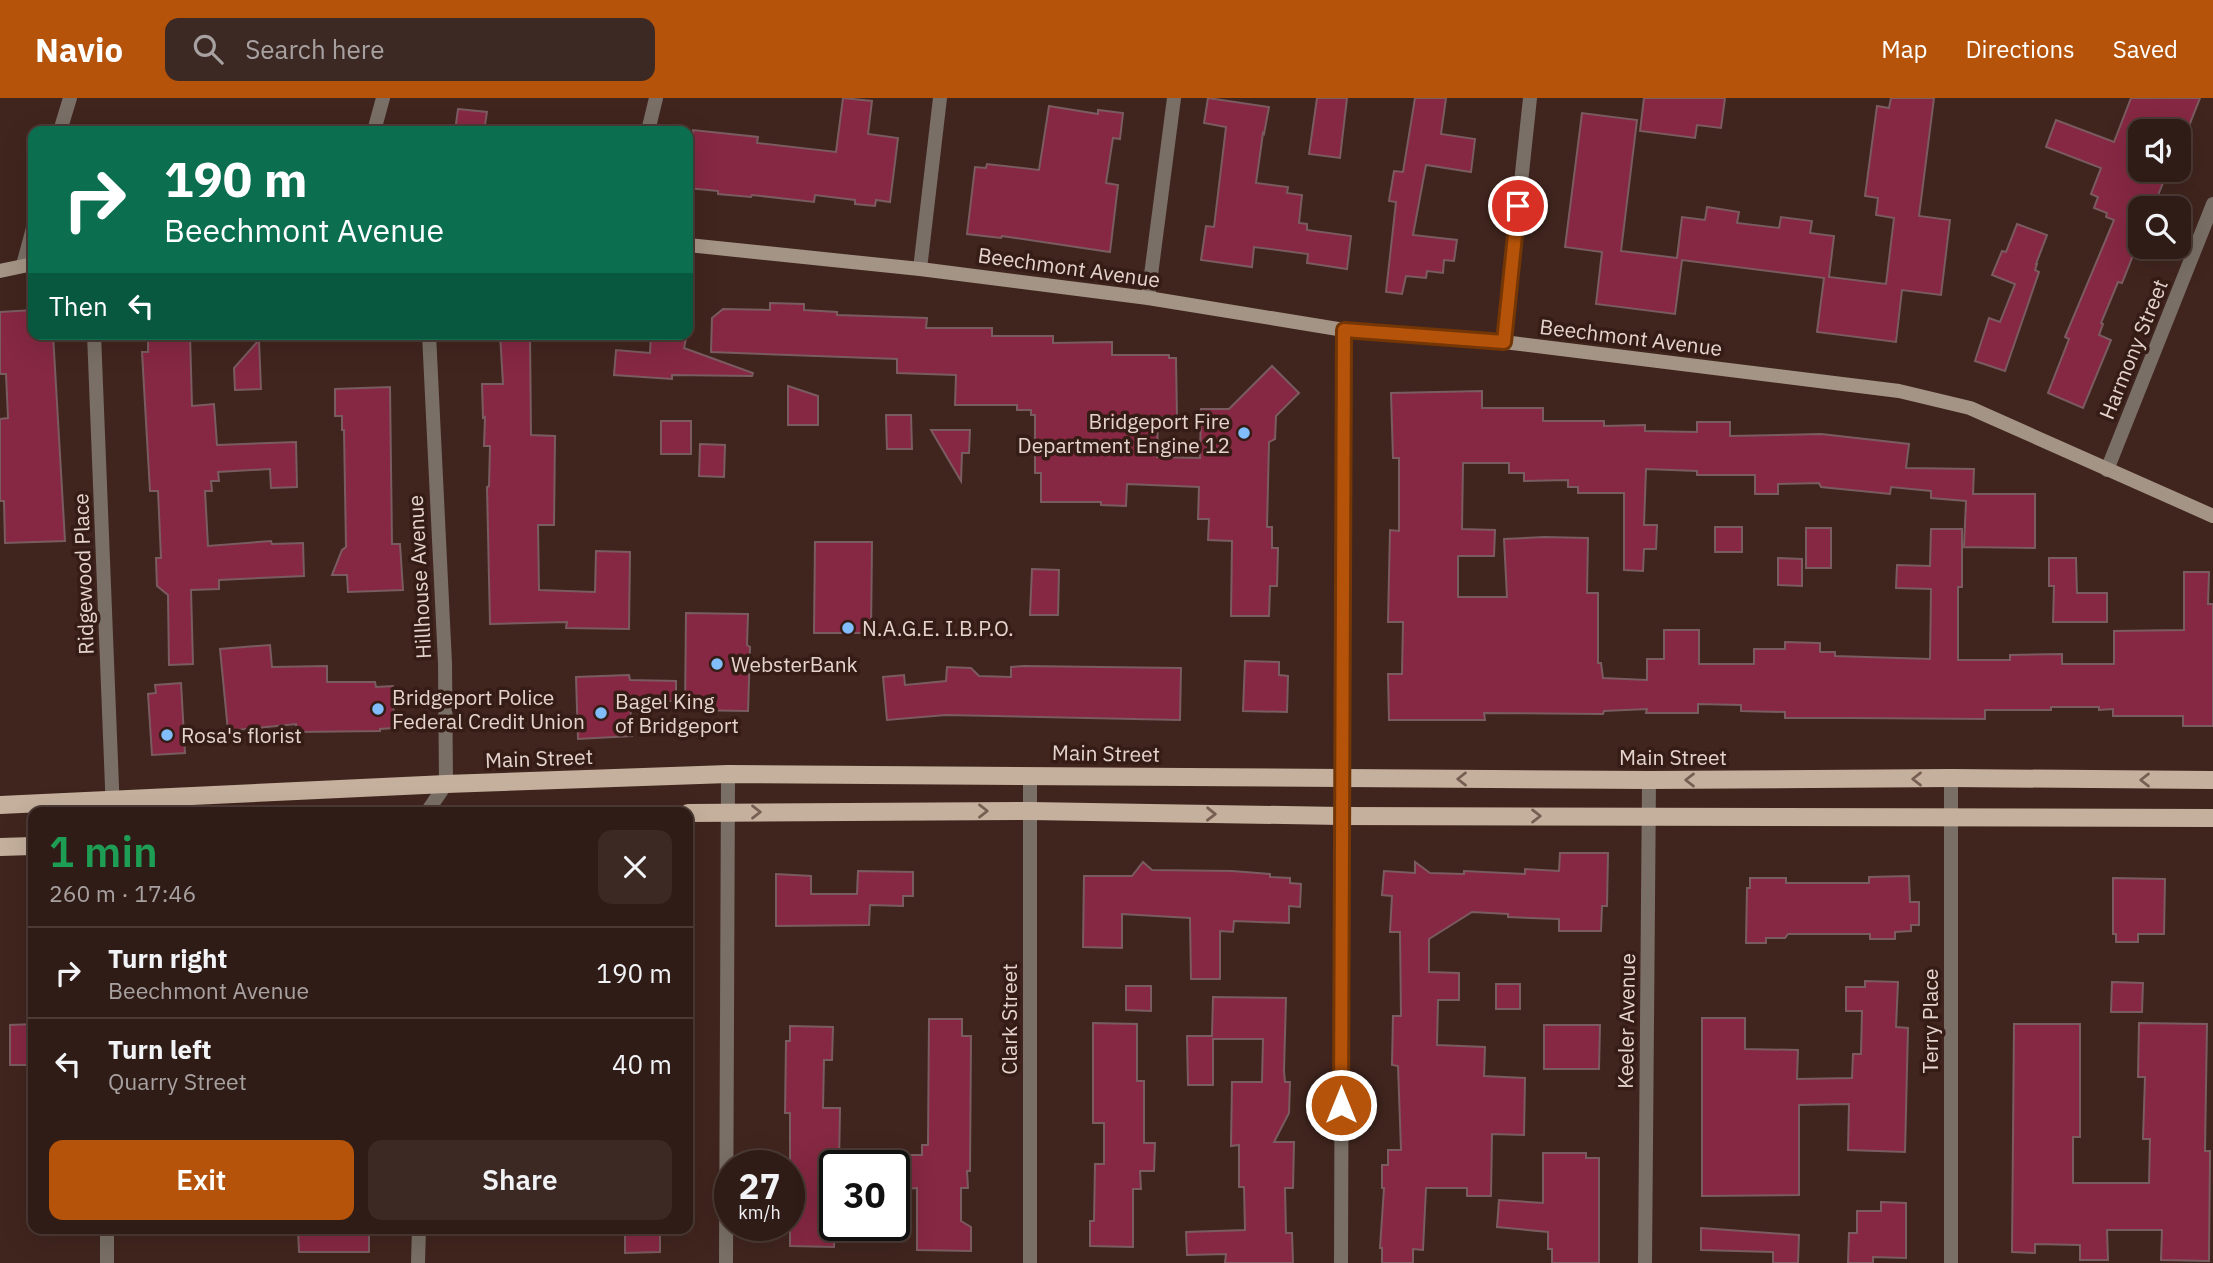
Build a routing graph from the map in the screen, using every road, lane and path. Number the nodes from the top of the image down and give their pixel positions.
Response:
1 (70, 98) edge
2 (383, 98) edge
3 (656, 98) edge
4 (940, 98) edge
5 (1174, 98) edge
6 (1530, 98) edge
7 (62, 126) edge
8 (375, 126) edge
9 (649, 126) edge
10 (2213, 204) edge
11 (693, 246) edge
12 (28, 265) edge
13 (920, 269) junction
14 (0, 271) edge
15 (1148, 298) junction
16 (1344, 330) junction
17 (94, 340) edge
18 (429, 340) edge
19 (1504, 342) junction
20 (2107, 470) junction
21 (2213, 516) edge
22 (728, 774) junction
23 (1030, 775) junction
24 (1341, 778) junction
25 (1951, 778) junction
26 (1649, 780) junction
27 (2213, 780) edge
28 (446, 784) junction
29 (0, 805) edge
30 (114, 805) edge
31 (430, 807) edge
32 (1030, 811) junction
33 (727, 812) junction
34 (693, 813) edge
35 (1341, 816) junction
36 (1952, 816) junction
37 (1649, 817) junction
38 (2213, 818) edge
39 (28, 846) edge
40 (0, 847) edge
41 (107, 1234) edge
42 (419, 1234) edge
43 (107, 1263) edge
44 (418, 1263) edge
45 (726, 1263) edge
46 (1030, 1263) edge
47 (1341, 1263) edge
48 (1644, 1263) edge
49 (1951, 1263) edge

1 - 7 street
2 - 8 street
3 - 9 street
4 - 13 street
5 - 15 street
6 - 19 street
10 - 20 street, Harmony Street
11 - 13 street, Beechmont Avenue
12 - 14 street
13 - 15 street, Beechmont Avenue
15 - 16 street, Beechmont Avenue
16 - 19 street, Beechmont Avenue
16 - 24 street
17 - 30 street, Ridgewood Place
18 - 28 street, Hillhouse Avenue
19 - 20 street, Beechmont Avenue
20 - 21 street, Beechmont Avenue
22 - 23 main road, Main Street
22 - 28 main road, Main Street
22 - 33 street
23 - 24 main road, Main Street
23 - 32 street, Clark Street
26 -> 24 main road, Main Street
24 - 35 street
25 -> 26 main road, Main Street
27 -> 25 main road, Main Street
25 - 36 street, Terry Place
26 - 37 street, Keeler Avenue
28 - 30 main road, Main Street
28 - 31 street
29 - 30 main road, Main Street
33 -> 32 main road
32 -> 35 main road
32 - 46 street, Clark Street
33 - 34 main road
33 - 45 street
35 -> 37 main road
35 - 47 street
36 - 37 main road
36 - 38 main road
36 - 49 street, Terry Place
37 - 48 street, Keeler Avenue
39 - 40 main road
41 - 43 street
42 - 44 street

